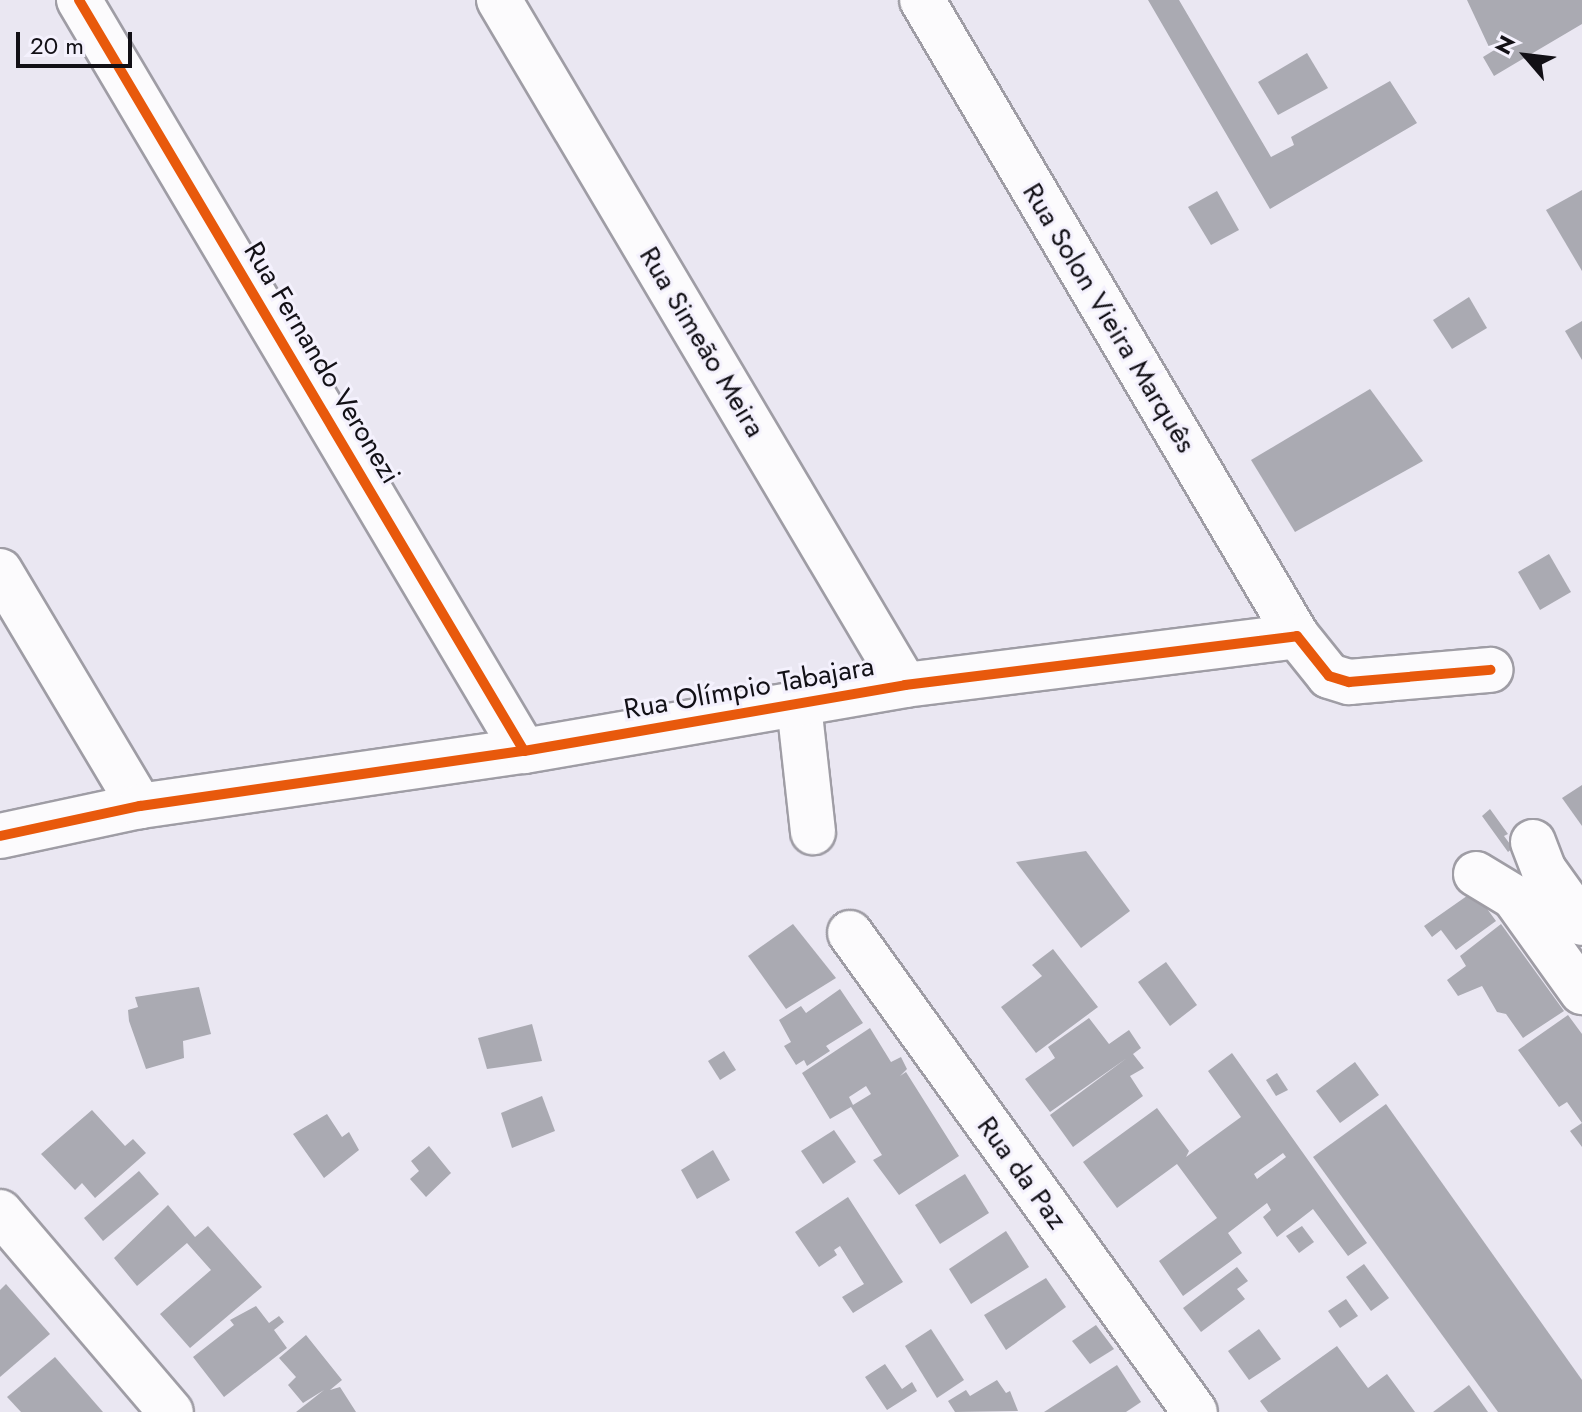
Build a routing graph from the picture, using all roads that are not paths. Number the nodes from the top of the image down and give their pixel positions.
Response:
1 (79, 0) edge
2 (499, 0) edge
3 (922, 0) edge
4 (0, 571) edge
5 (1297, 636) junction
6 (1490, 670) dead end
7 (905, 685) junction
8 (799, 705) junction
9 (524, 751) junction
10 (140, 806) junction
11 (813, 832) dead end
12 (0, 836) edge
13 (1533, 842) dead end
14 (1476, 874) dead end
15 (1582, 923) edge
16 (850, 933) dead end
17 (1582, 992) edge
18 (0, 1212) edge
19 (171, 1412) edge
20 (1195, 1412) edge

1 - 9 street, Rua Fernando Veronezi
2 - 7 street, Rua Simeão Meira
3 - 5 street, Rua Solon Vieira Marquês
4 - 10 street
5 - 6 street
5 - 7 street, Rua Olímpio Tabajara
7 - 8 street, Rua Olímpio Tabajara
8 - 9 street, Rua Olímpio Tabajara
8 - 11 street
9 - 10 street, Rua Olímpio Tabajara
10 - 12 street, Rua Olímpio Tabajara
13 - 15 street
14 - 17 street
16 - 20 street, Rua da Paz
18 - 19 street

